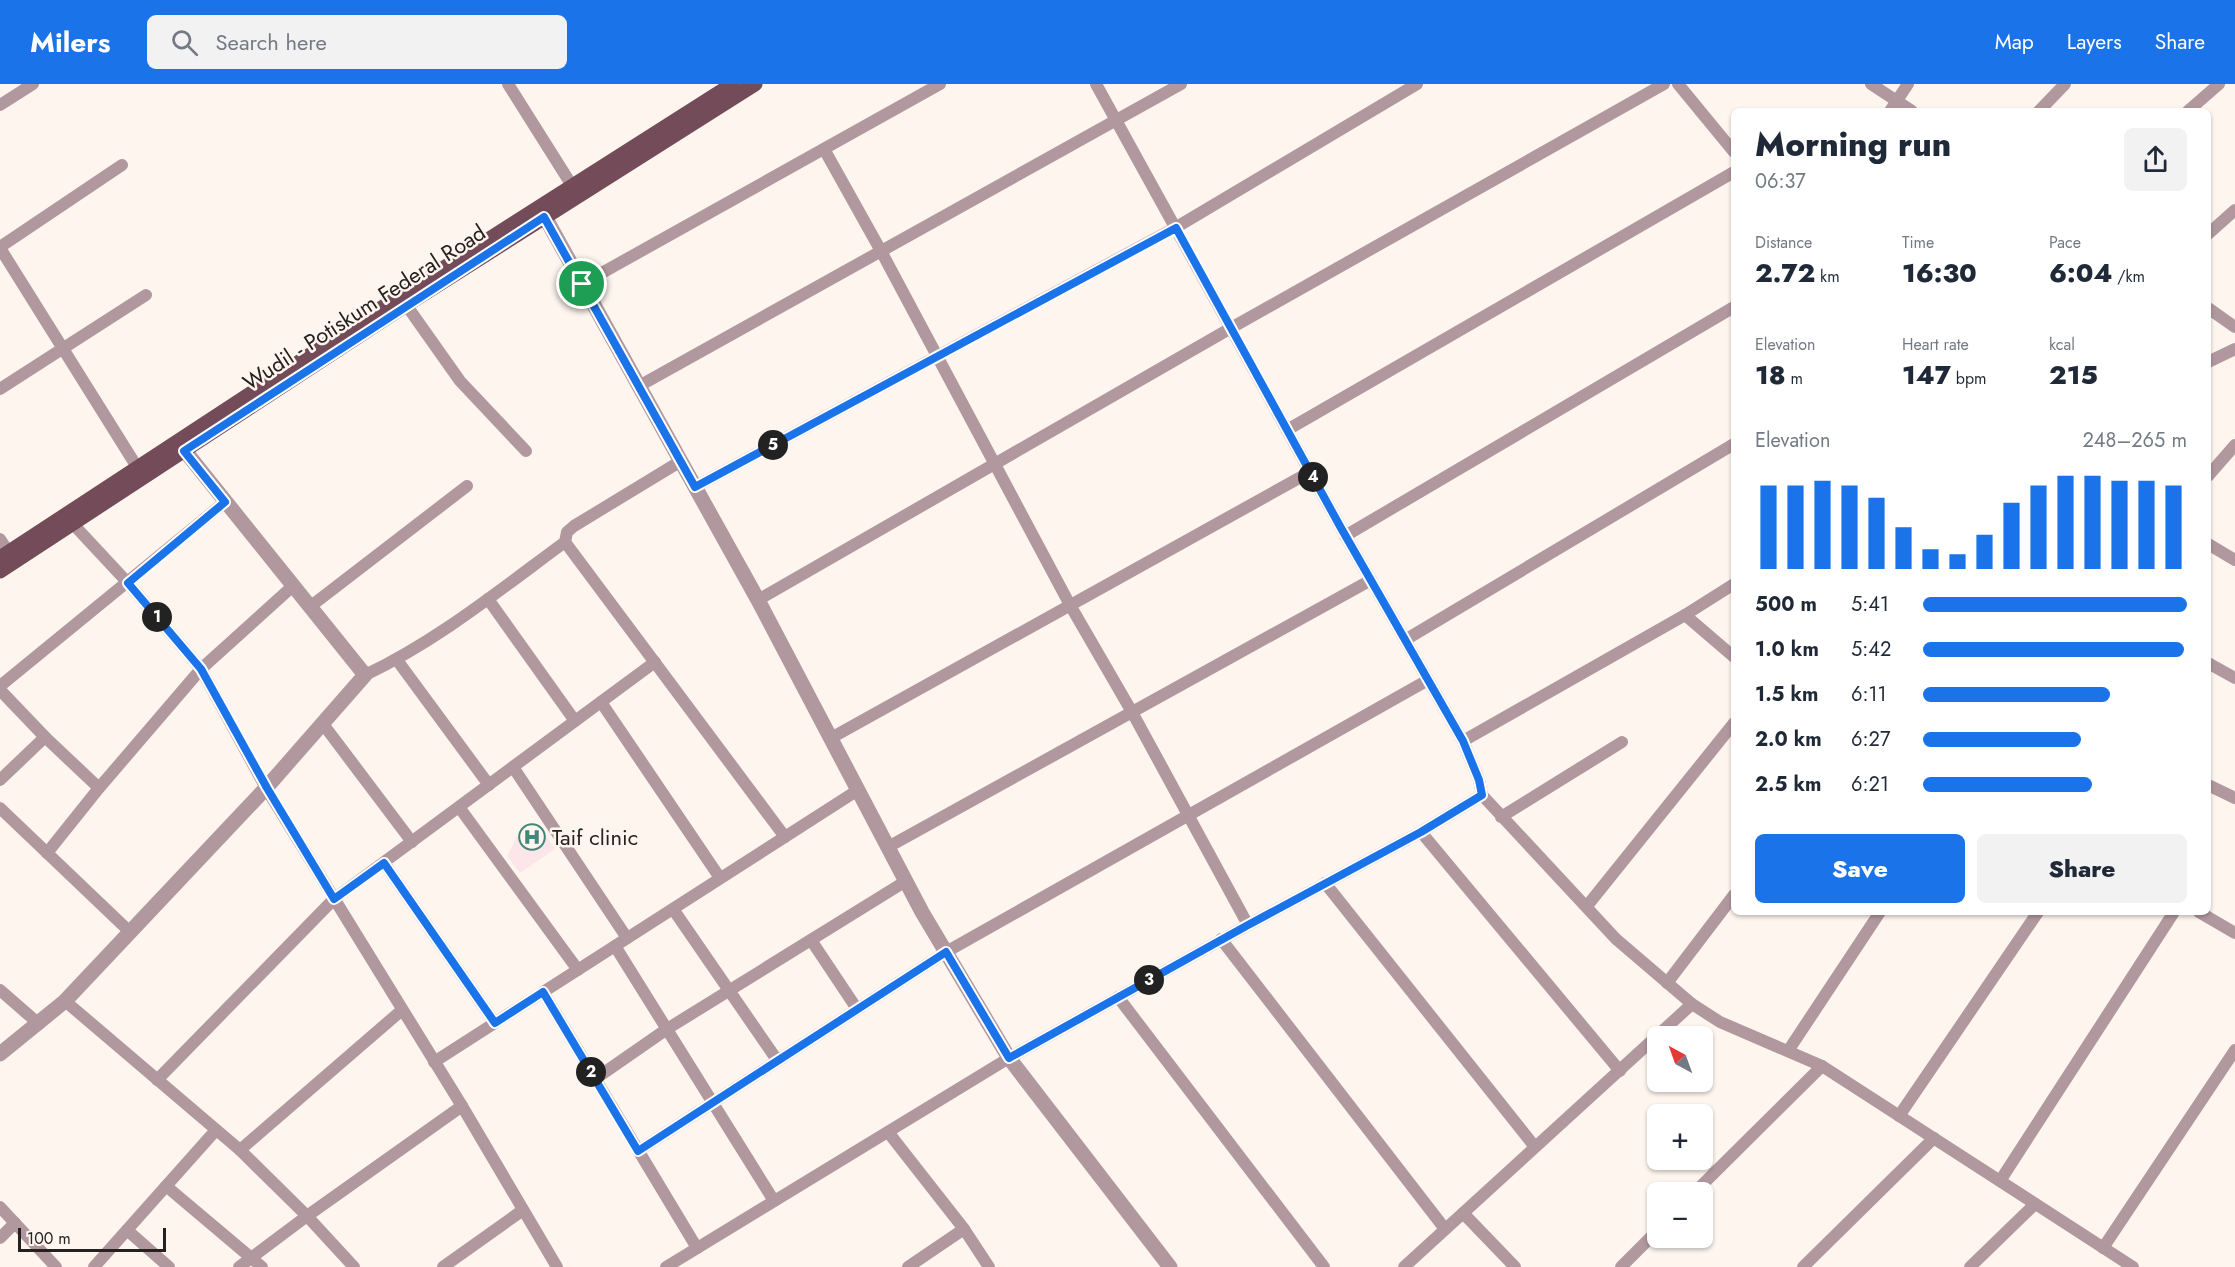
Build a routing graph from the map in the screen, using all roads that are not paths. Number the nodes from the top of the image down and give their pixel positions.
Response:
1 (33, 84) edge
2 (508, 84) edge
3 (733, 84) edge
4 (755, 84) edge
5 (940, 84) edge
6 (1096, 84) edge
7 (1181, 84) edge
8 (1417, 84) edge
9 (1664, 84) edge
10 (1678, 84) edge
11 (1871, 84) edge
12 (1908, 84) edge
13 (2065, 84) edge
14 (2218, 84) edge
15 (0, 105) edge
16 (1893, 106) edge
17 (2042, 108) edge
18 (2191, 108) edge
19 (1117, 122) junction
20 (1731, 148) edge
21 (824, 149) junction
22 (122, 165) dead end
23 (1731, 174) edge
24 (575, 191) junction
25 (2235, 210) edge
26 (544, 217) junction
27 (1176, 228) junction
28 (2211, 231) edge
29 (0, 247) edge
30 (881, 251) junction
31 (582, 284) junction
32 (146, 295) dead end
33 (403, 300) junction
34 (1731, 309) edge
35 (2211, 310) edge
36 (2235, 327) edge
37 (1231, 328) junction
38 (62, 347) junction
39 (2235, 349) edge
40 (937, 356) junction
41 (2211, 361) edge
42 (639, 386) junction
43 (0, 389) edge
44 (1287, 430) junction
45 (2235, 445) edge
46 (1731, 446) edge
47 (184, 451) junction
48 (526, 452) dead end
49 (681, 461) junction
50 (994, 464) junction
51 (137, 467) junction
52 (1310, 472) junction
53 (2211, 473) edge
54 (467, 486) dead end
55 (695, 487) junction
56 (225, 502) junction
57 (74, 524) junction
58 (1346, 536) junction
59 (0, 538) edge
60 (565, 542) junction
61 (2211, 546) edge
62 (5, 556) edge
63 (2235, 560) edge
64 (0, 572) edge
65 (1371, 580) junction
66 (128, 583) junction
67 (294, 585) junction
68 (1731, 586) edge
69 (488, 599) junction
70 (758, 600) junction
71 (1070, 605) junction
72 (311, 606) junction
73 (1685, 615) junction
74 (1405, 640) junction
75 (1731, 654) edge
76 (398, 660) junction
77 (655, 662) junction
78 (2211, 665) edge
79 (201, 669) junction
80 (365, 675) junction
81 (2235, 678) edge
82 (1428, 680) junction
83 (0, 688) edge
84 (602, 702) junction
85 (1132, 711) junction
86 (575, 721) junction
87 (323, 724) junction
88 (1731, 727) edge
89 (45, 737) junction
90 (831, 738) junction
91 (1463, 741) junction
92 (1622, 742) dead end
93 (513, 767) junction
94 (0, 780) edge
95 (489, 785) junction
96 (2211, 786) edge
97 (267, 788) junction
98 (99, 789) junction
99 (858, 790) junction
100 (1482, 795) junction
101 (2235, 798) edge
102 (459, 807) junction
103 (0, 808) edge
104 (1188, 815) junction
105 (1502, 817) junction
106 (1421, 832) junction
107 (785, 837) junction
108 (412, 842) junction
109 (888, 847) junction
110 (47, 853) junction
111 (384, 863) junction
112 (720, 878) junction
113 (906, 881) junction
114 (1324, 883) junction
115 (334, 899) junction
116 (1731, 899) edge
117 (1587, 906) junction
118 (673, 909) junction
119 (1878, 915) edge
120 (2036, 915) edge
121 (2172, 915) edge
122 (2204, 915) edge
123 (1248, 925) junction
124 (130, 932) junction
125 (2235, 933) edge
126 (627, 938) junction
127 (1221, 939) junction
128 (811, 940) junction
129 (615, 946) junction
130 (946, 952) junction
131 (578, 970) junction
132 (1667, 983) junction
133 (0, 990) edge
134 (731, 990) junction
135 (543, 992) junction
136 (1118, 997) junction
137 (65, 1001) junction
138 (1692, 1004) junction
139 (857, 1009) junction
140 (402, 1010) junction
141 (495, 1023) junction
142 (39, 1024) junction
143 (667, 1029) junction
144 (2235, 1050) edge
145 (1788, 1051) junction
146 (0, 1054) edge
147 (1009, 1058) junction
148 (777, 1060) junction
149 (434, 1062) junction
150 (1822, 1066) junction
151 (1620, 1071) junction
152 (595, 1078) junction
153 (157, 1080) junction
154 (712, 1102) junction
155 (462, 1106) junction
156 (1899, 1116) junction
157 (216, 1130) junction
158 (888, 1132) junction
159 (1934, 1138) junction
160 (1535, 1147) junction
161 (240, 1150) junction
162 (638, 1151) junction
163 (2000, 1181) junction
164 (1705, 1182) edge
165 (166, 1186) junction
166 (774, 1201) junction
167 (2035, 1204) junction
168 (0, 1207) edge
169 (523, 1210) junction
170 (1463, 1213) junction
171 (307, 1216) junction
172 (15, 1223) junction
173 (964, 1229) junction
174 (1445, 1229) junction
175 (127, 1230) junction
176 (0, 1238) edge
177 (1647, 1241) edge
178 (697, 1248) junction
179 (2103, 1248) junction
180 (252, 1257) junction
181 (56, 1267) edge
182 (94, 1267) edge
183 (169, 1267) edge
184 (239, 1267) edge
185 (262, 1267) edge
186 (354, 1267) edge
187 (443, 1267) edge
188 (557, 1267) edge
189 (666, 1267) edge
190 (908, 1267) edge
191 (989, 1267) edge
192 (1170, 1267) edge
193 (1323, 1267) edge
194 (1404, 1267) edge
195 (1515, 1267) edge
196 (1621, 1267) edge
197 (1803, 1267) edge
198 (1971, 1267) edge
199 (2133, 1267) edge

1 - 15 street
2 - 24 street
3 - 24 main road, Wudil - Potiskum Federal Road
4 - 24 main road, Wudil - Potiskum Federal Road
5 - 21 street
6 - 19 street
7 - 19 street
8 - 27 street
9 - 37 street
10 - 20 street
11 - 16 street
12 - 16 street
13 - 17 street
14 - 18 street
19 - 27 street
19 - 30 street
21 - 30 street
21 - 31 street
22 - 29 street
23 - 44 street
24 - 26 main road, Wudil - Potiskum Federal Road
24 - 33 main road, Wudil - Potiskum Federal Road
25 - 28 street
26 - 31 street
26 - 33 main road, Wudil - Potiskum Federal Road
27 - 37 street
27 - 40 street
29 - 38 street
30 - 40 street
30 - 42 street
31 - 42 street
32 - 38 street
33 - 47 main road, Wudil - Potiskum Federal Road
33 - 48 street
33 - 51 main road, Wudil - Potiskum Federal Road
34 - 58 street
35 - 36 street
37 - 44 street
37 - 50 street
38 - 43 street
38 - 51 street
39 - 41 street
40 - 50 street
40 - 55 street
42 - 49 street
44 - 52 street
45 - 53 street
46 - 74 street
47 - 56 street
47 - 57 main road, Wudil - Potiskum Federal Road
49 - 55 street
49 - 60 street
50 - 70 street
50 - 71 street
51 - 62 main road, Wudil - Potiskum Federal Road
52 - 58 street
52 - 71 street
54 - 72 street
55 - 70 street
56 - 66 street
56 - 67 street
57 - 64 main road, Wudil - Potiskum Federal Road
57 - 66 street
58 - 65 street
59 - 62 street
60 - 69 street
60 - 77 street
61 - 63 street
65 - 74 street
65 - 85 street
66 - 79 street
66 - 83 street
67 - 72 street
67 - 79 street
68 - 73 street
69 - 76 street
69 - 86 street
70 - 90 street
71 - 85 street
71 - 90 street
72 - 80 street
73 - 75 street
73 - 91 street
74 - 82 street
76 - 80 street
76 - 95 street
77 - 84 street
77 - 107 street
78 - 81 street
79 - 97 street
79 - 98 street
80 - 87 street
82 - 91 street
82 - 104 street
83 - 89 street
84 - 86 street
84 - 112 street
85 - 104 street
85 - 109 street
86 - 93 street
87 - 97 street
87 - 108 street
88 - 117 street
89 - 94 street
89 - 98 street
90 - 99 street
91 - 100 street
92 - 105 street
93 - 95 street
93 - 126 street
95 - 102 street
96 - 101 street
97 - 115 street
97 - 124 street
98 - 110 street
99 - 107 street
99 - 109 street
100 - 105 street
100 - 106 street
102 - 108 street
102 - 131 street
103 - 110 street
104 - 123 street
104 - 130 street
105 - 117 street
106 - 114 street
106 - 151 street
107 - 112 street
108 - 111 street
109 - 113 street
110 - 124 street
111 - 115 street
111 - 141 street
112 - 118 street
113 - 128 street
113 - 130 street
114 - 123 street
114 - 160 street
115 - 140 street
115 - 153 street
116 - 132 street
117 - 132 street
118 - 126 street
118 - 134 street
119 - 145 street
120 - 156 street
121 - 163 street
122 - 125 street
123 - 127 street
124 - 137 street
126 - 129 street
127 - 136 street
127 - 174 street
128 - 134 street
128 - 139 street
129 - 131 street
129 - 143 street
130 - 139 street
130 - 147 street
131 - 135 street
132 - 138 street
133 - 142 street
134 - 143 street
134 - 148 street
135 - 141 street
135 - 152 street
136 - 147 street
136 - 193 street
137 - 142 street
137 - 153 street
138 - 145 street
138 - 151 street
139 - 148 street
140 - 149 street
140 - 161 street
141 - 149 street
142 - 146 street
143 - 152 street
143 - 154 street
144 - 179 street
145 - 150 street
147 - 158 street
147 - 192 street
148 - 154 street
149 - 155 street
150 - 156 street
150 - 164 street
151 - 160 street
152 - 162 street
153 - 157 street
154 - 162 street
154 - 166 street
155 - 169 street
155 - 171 street
156 - 159 street
157 - 161 street
157 - 165 street
158 - 166 street
158 - 173 street
159 - 163 street
159 - 197 street
160 - 170 street
161 - 171 street
162 - 178 street
163 - 167 street
165 - 175 street
165 - 180 street
166 - 178 street
167 - 179 street
167 - 198 street
168 - 172 street
169 - 187 street
169 - 188 street
170 - 174 street
170 - 195 street
171 - 180 street
171 - 186 street
172 - 176 street
172 - 181 street
173 - 190 street
173 - 191 street
174 - 194 street
175 - 182 street
175 - 183 street
177 - 196 street
178 - 189 street
179 - 199 street
180 - 184 street
180 - 185 street

